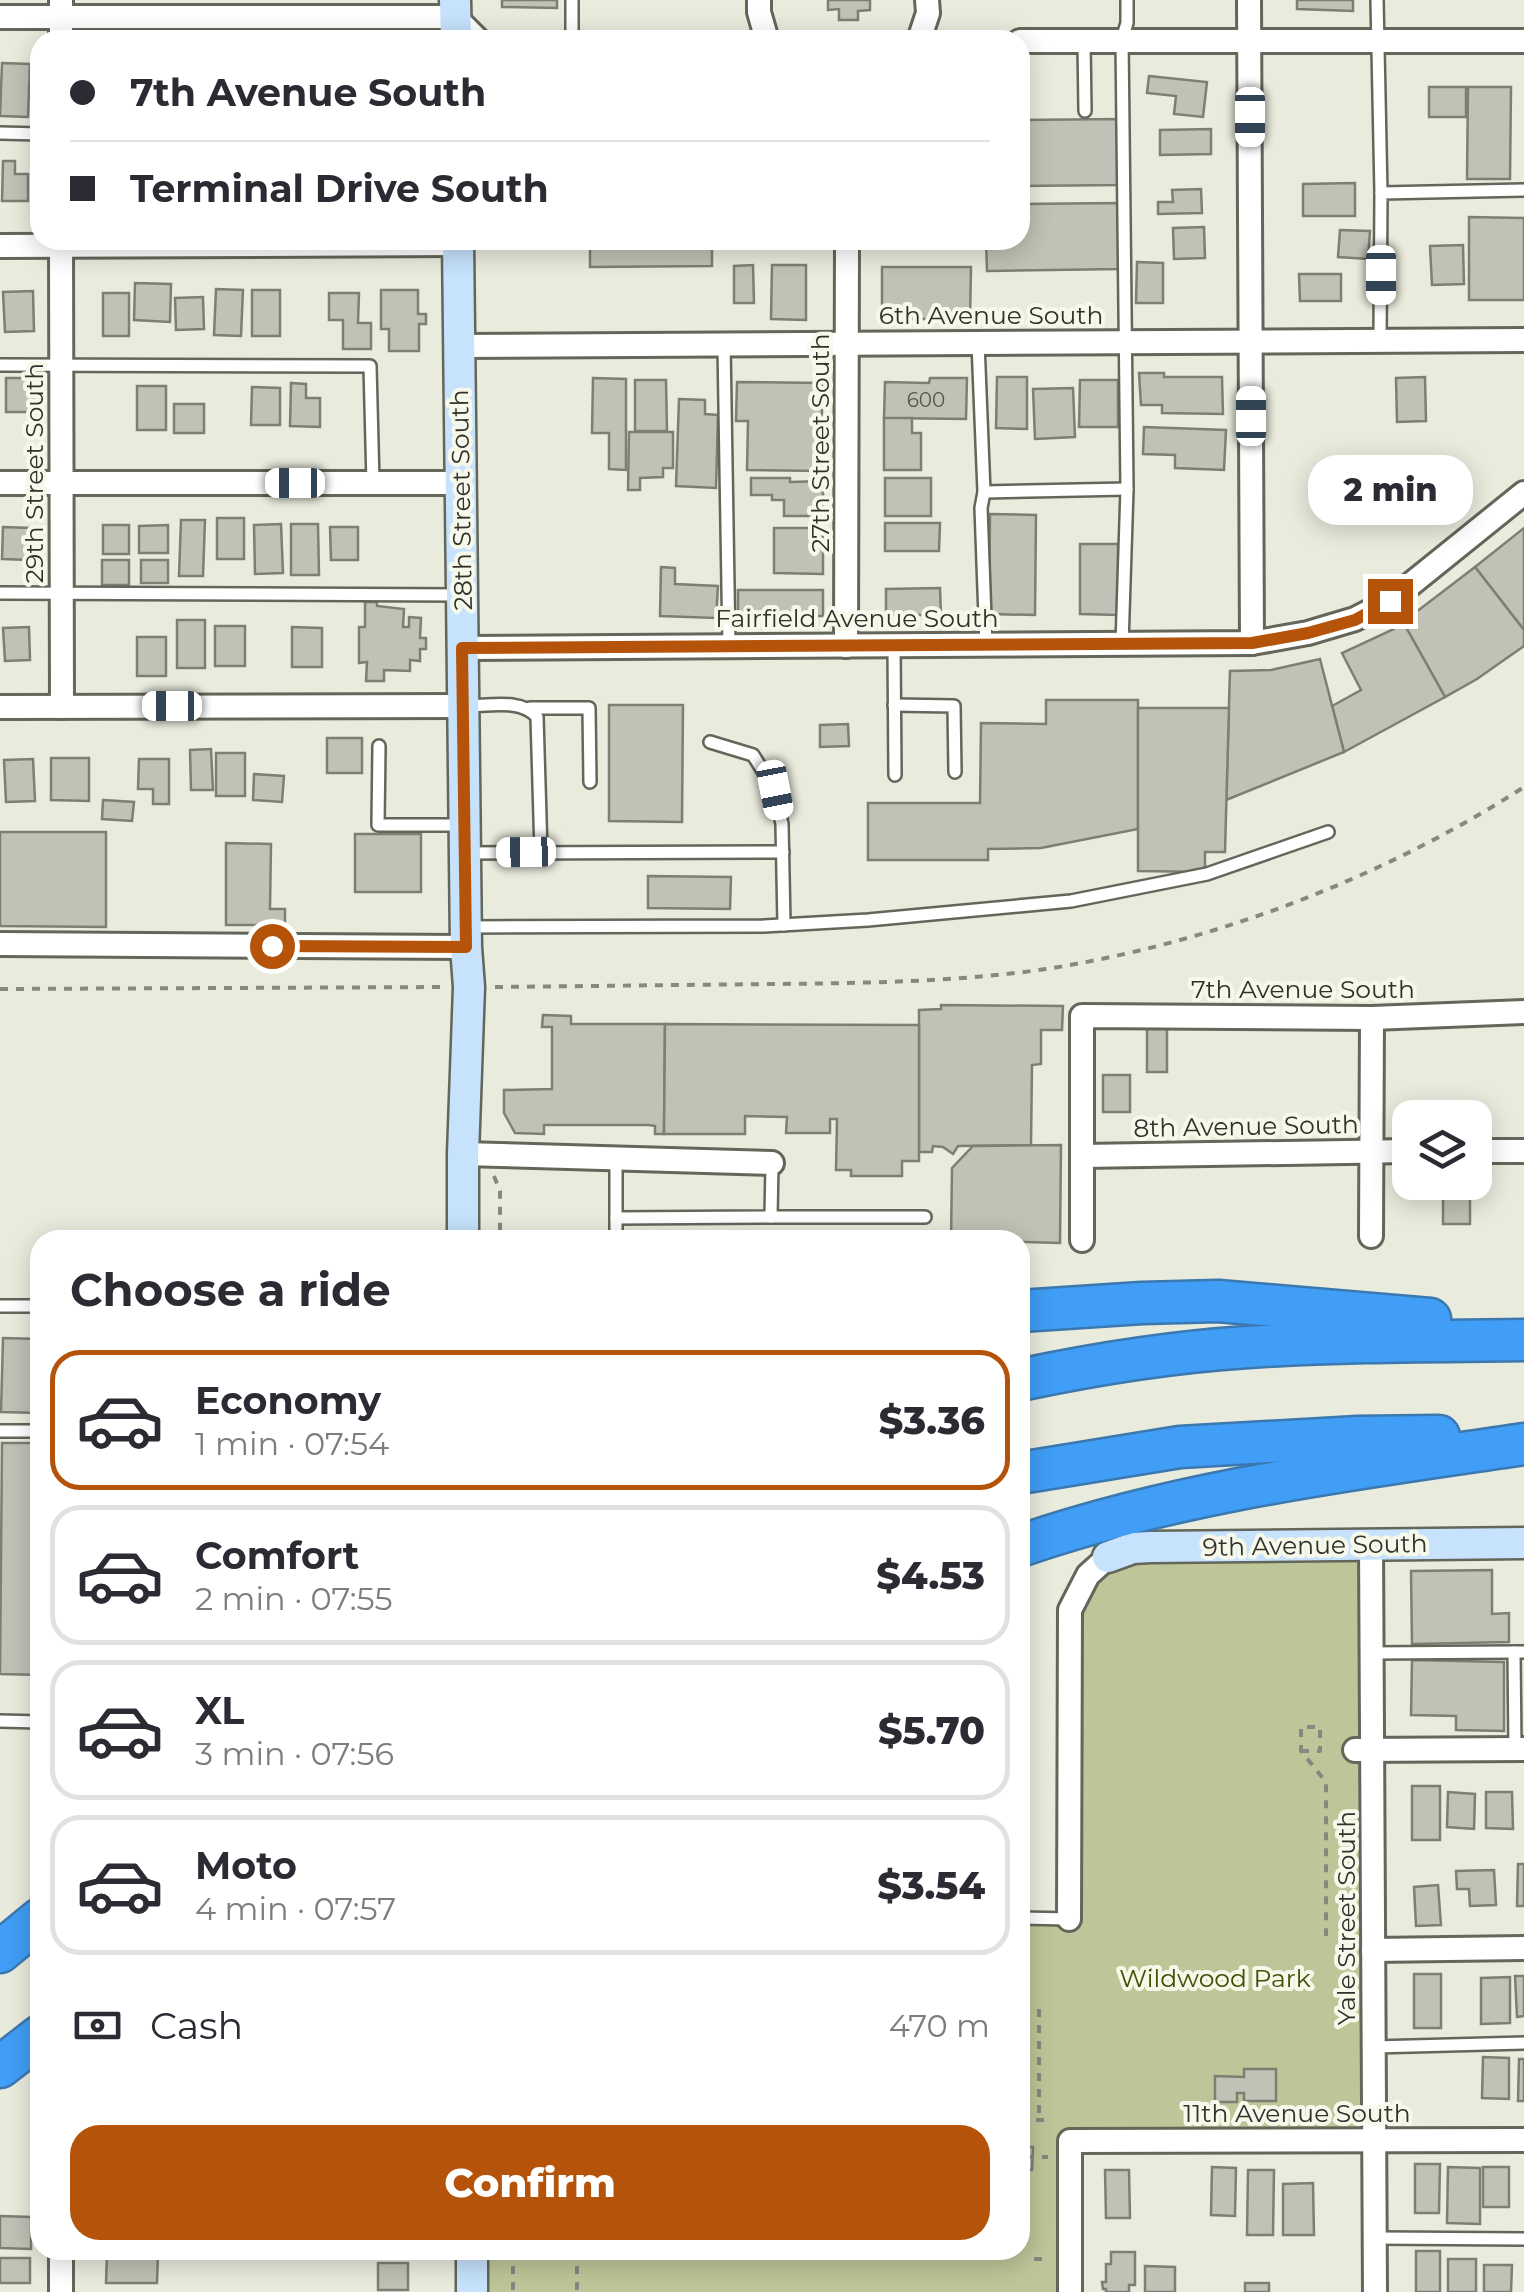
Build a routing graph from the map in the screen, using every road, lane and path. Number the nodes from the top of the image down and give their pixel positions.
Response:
1 (572, 0) edge
2 (760, 0) edge
3 (927, 0) edge
4 (1126, 0) edge
5 (1249, 0) edge
6 (1377, 0) edge
7 (0, 17) edge
8 (61, 19) edge
9 (455, 19) edge
10 (572, 30) edge
11 (764, 30) edge
12 (922, 30) edge
13 (1122, 40) junction
14 (1030, 41) edge
15 (1084, 41) junction
16 (1250, 42) junction
17 (1378, 42) junction
18 (1524, 42) edge
19 (1085, 112) dead end
20 (0, 133) edge
21 (30, 134) edge
22 (1524, 190) edge
23 (1381, 193) junction
24 (30, 245) edge
25 (0, 246) edge
26 (61, 250) edge
27 (458, 250) edge
28 (847, 250) edge
29 (1380, 340) junction
30 (1524, 340) edge
31 (1250, 341) junction
32 (1127, 342) junction
33 (978, 343) junction
34 (848, 344) junction
35 (724, 345) junction
36 (459, 346) junction
37 (0, 364) edge
38 (62, 364) junction
39 (0, 482) edge
40 (62, 483) junction
41 (373, 483) junction
42 (460, 484) junction
43 (1127, 489) junction
44 (984, 492) junction
45 (1524, 494) edge
46 (0, 593) edge
47 (62, 594) junction
48 (462, 595) junction
49 (1252, 643) junction
50 (1122, 644) junction
51 (894, 645) junction
52 (986, 645) junction
53 (729, 646) junction
54 (846, 646) junction
55 (462, 648) junction
56 (894, 705) junction
57 (463, 706) junction
58 (0, 707) edge
59 (62, 707) junction
60 (530, 708) junction
61 (710, 742) dead end
62 (378, 746) dead end
63 (955, 772) dead end
64 (895, 775) dead end
65 (590, 782) dead end
66 (1524, 787) edge
67 (1328, 832) dead end
68 (464, 839) junction
69 (542, 852) junction
70 (783, 852) junction
71 (784, 925) junction
72 (465, 937) junction
73 (0, 944) edge
74 (449, 987) dead end
75 (491, 987) dead end
76 (0, 989) edge
77 (1524, 1012) edge
78 (1372, 1018) junction
79 (1371, 1151) junction
80 (1392, 1151) edge
81 (1492, 1151) edge
82 (1524, 1151) edge
83 (463, 1154) junction
84 (494, 1155) junction
85 (1082, 1156) junction
86 (616, 1158) junction
87 (772, 1163) joint
88 (772, 1217) junction
89 (924, 1217) dead end
90 (616, 1218) junction
91 (462, 1230) edge
92 (500, 1230) edge
93 (616, 1230) edge
94 (1372, 1236) dead end
95 (1082, 1240) dead end
96 (0, 1306) edge
97 (30, 1306) edge
98 (1030, 1311) edge
99 (1524, 1326) edge
100 (1524, 1340) edge
101 (1030, 1378) edge
102 (0, 1430) edge
103 (30, 1431) edge
104 (1524, 1434) edge
105 (1524, 1444) edge
106 (1030, 1471) edge
107 (1030, 1543) edge
108 (1524, 1543) edge
109 (1372, 1544) junction
110 (1524, 1552) edge
111 (1108, 1557) joint
112 (1519, 1652) edge
113 (1372, 1653) junction
114 (0, 1721) edge
115 (30, 1722) edge
116 (1520, 1749) edge
117 (1364, 1750) junction
118 (1301, 1751) junction
119 (1030, 1918) edge
120 (1069, 1919) joint
121 (30, 1928) edge
122 (1326, 1936) dead end
123 (1524, 1948) edge
124 (1373, 1950) junction
125 (0, 1952) edge
126 (1038, 2009) dead end
127 (30, 2044) edge
128 (1524, 2044) edge
129 (1374, 2048) junction
130 (0, 2067) edge
131 (1060, 2119) dead end
132 (1030, 2120) edge
133 (1039, 2120) junction
134 (1374, 2140) junction
135 (1524, 2140) edge
136 (1030, 2157) edge
137 (1048, 2157) dead end
138 (1375, 2238) junction
139 (1524, 2238) edge
140 (1034, 2259) dead end
141 (61, 2260) edge
142 (472, 2260) edge
143 (513, 2260) edge
144 (577, 2260) edge
145 (1048, 2260) dead end
146 (61, 2292) edge
147 (472, 2292) edge
148 (513, 2292) edge
149 (577, 2292) edge
150 (1070, 2292) edge
151 (1375, 2292) edge

1 - 10 lane
2 - 11 street
3 - 12 street
4 - 13 lane
5 - 16 street
6 - 17 lane
7 - 8 street
8 - 9 street
13 - 15 street
13 - 16 street
13 - 32 lane
14 - 15 street
15 - 19 lane
16 - 17 street
16 - 31 street
17 - 18 street
17 - 23 lane
20 - 21 lane
22 - 23 lane
23 - 29 lane
24 - 25 street
26 - 38 street, 29th Street South
27 - 36 street, 28th Street South
28 - 34 street, 27th Street South
29 - 30 street, 6th Avenue South
29 - 31 street, 6th Avenue South
31 - 32 street, 6th Avenue South
31 - 49 street
32 - 33 street, 6th Avenue South
32 - 43 lane
33 - 34 street, 6th Avenue South
33 - 44 lane
34 - 35 street, 6th Avenue South
34 - 54 street, 27th Street South
35 - 36 street, 6th Avenue South
35 - 53 lane
36 - 42 street, 28th Street South
37 - 38 lane
38 - 40 street, 29th Street South
38 - 41 lane
39 - 40 street
40 - 41 street
40 - 47 street, 29th Street South
41 - 42 street
42 - 48 street, 28th Street South
43 - 44 lane
43 - 50 lane
44 - 52 lane
45 - 49 street, Fairfield Avenue South
46 - 47 lane
47 - 48 lane
47 - 59 street, 29th Street South
48 - 55 street, 28th Street South
49 - 50 street, Fairfield Avenue South
50 - 52 street, Fairfield Avenue South
51 - 52 street, Fairfield Avenue South
51 - 54 street, Fairfield Avenue South
51 - 56 lane
53 - 54 street, Fairfield Avenue South
53 - 55 street, Fairfield Avenue South
55 - 57 street, 28th Street South
56 - 63 lane
56 - 64 lane
57 - 59 street
57 - 60 lane
57 - 68 street, 28th Street South
58 - 59 street
60 - 65 lane
60 - 69 lane
61 - 70 lane
62 - 68 lane
66 - 75 path
67 - 71 lane
68 - 69 lane
68 - 72 street, 28th Street South
69 - 70 lane
70 - 71 lane
71 - 72 lane
72 - 73 street
72 - 83 street, 28th Street South
74 - 76 path
77 - 78 street, 7th Avenue South
78 - 79 street
78 - 85 street, 7th Avenue South
79 - 80 street, 8th Avenue South
79 - 85 street, 8th Avenue South
79 - 94 street
81 - 82 street
83 - 84 street
83 - 91 street, 28th Street South
84 - 86 street
84 - 92 path
85 - 95 street
86 - 87 street
86 - 90 lane
87 - 88 lane
88 - 89 lane
88 - 90 lane
90 - 93 lane
96 - 97 lane
98 - 99 highway
100 - 101 highway
102 - 103 lane
104 - 106 highway
105 - 107 highway
108 - 109 street, 9th Avenue South
108 - 110 lane
109 - 111 street, 9th Avenue South
109 - 113 street, Yale Street South
111 - 120 street
112 - 113 lane
112 - 116 lane
113 - 117 street, Yale Street South
114 - 115 lane
116 - 117 street
117 - 124 street, Yale Street South
118 - 118 path
118 - 122 path
119 - 120 lane
121 - 125 highway
123 - 124 street
124 - 129 street, Yale Street South
126 - 133 path
127 - 130 highway
128 - 129 lane
129 - 134 street, Yale Street South
131 - 133 path
132 - 133 path
134 - 135 street, 11th Avenue South
134 - 138 street, Yale Street South
134 - 150 street, 11th Avenue South
136 - 137 path
138 - 139 lane
138 - 151 street, Yale Street South
140 - 145 path
141 - 146 street
142 - 147 street
143 - 148 path
144 - 149 path

